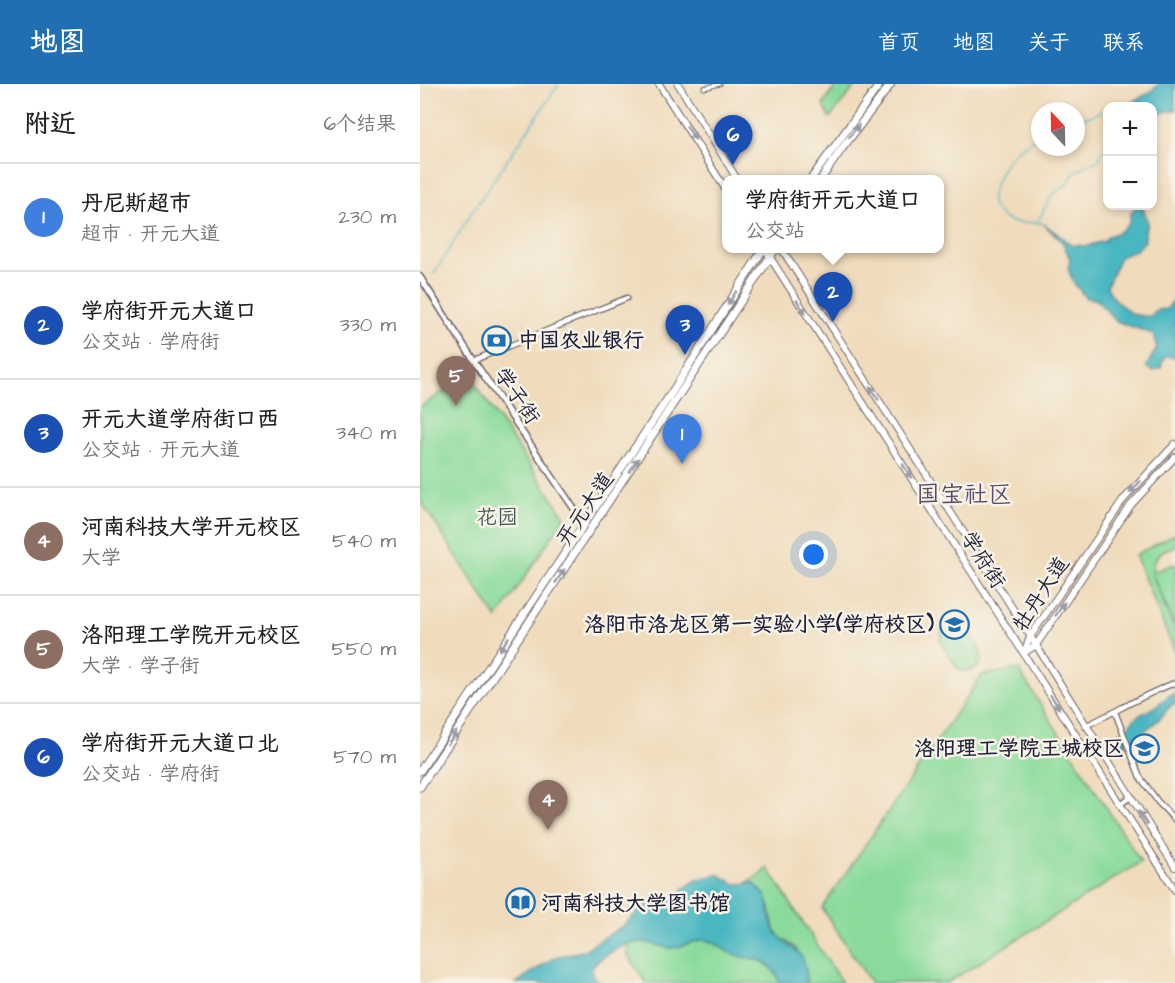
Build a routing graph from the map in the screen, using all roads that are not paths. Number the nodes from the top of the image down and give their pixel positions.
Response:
1 (659, 84) edge
2 (678, 84) edge
3 (720, 84) edge
4 (880, 84) edge
5 (891, 84) edge
6 (704, 88) dead end
7 (734, 175) edge
8 (814, 175) edge
9 (824, 175) edge
10 (722, 184) edge
11 (761, 253) edge
12 (767, 253) edge
13 (773, 253) edge
14 (784, 253) edge
15 (770, 258) junction
16 (420, 279) edge
17 (627, 298) dead end
18 (473, 361) junction
19 (1175, 444) edge
20 (1175, 457) edge
21 (584, 525) junction
22 (589, 532) junction
23 (1030, 637) junction
24 (1036, 645) junction
25 (1024, 653) junction
26 (1175, 682) edge
27 (1114, 712) junction
28 (1085, 726) junction
29 (420, 771) edge
30 (420, 787) edge
31 (1130, 797) junction
32 (1120, 804) junction
33 (1175, 820) edge
34 (1175, 867) edge
35 (1175, 890) edge

1 -> 10 main road
2 - 7 main road
3 - 6 street
4 - 8 main road
9 -> 5 main road
11 -> 21 main road, 开元大道
12 - 15 main road, 学府街
13 - 15 main road, 开元大道
23 -> 14 main road, 学府街
22 -> 15 main road, 开元大道
15 -> 25 main road, 学府街
16 - 18 street, 学子街
17 - 18 street
18 - 21 street, 学子街
19 -> 23 main road, 牡丹大道
24 -> 20 main road, 牡丹大道
21 - 22 street, 学子街
21 -> 29 main road, 开元大道
30 -> 22 main road, 开元大道
23 - 24 main road, 学府街
23 - 25 main road, 牡丹大道
24 - 25 main road, 牡丹大道
24 - 28 main road, 学府街
25 -> 32 main road, 学府街
26 - 27 street
27 - 28 street
27 - 33 street
28 - 31 main road, 学府街
31 - 32 street
34 -> 31 main road, 学府街
32 - 35 main road, 学府街

